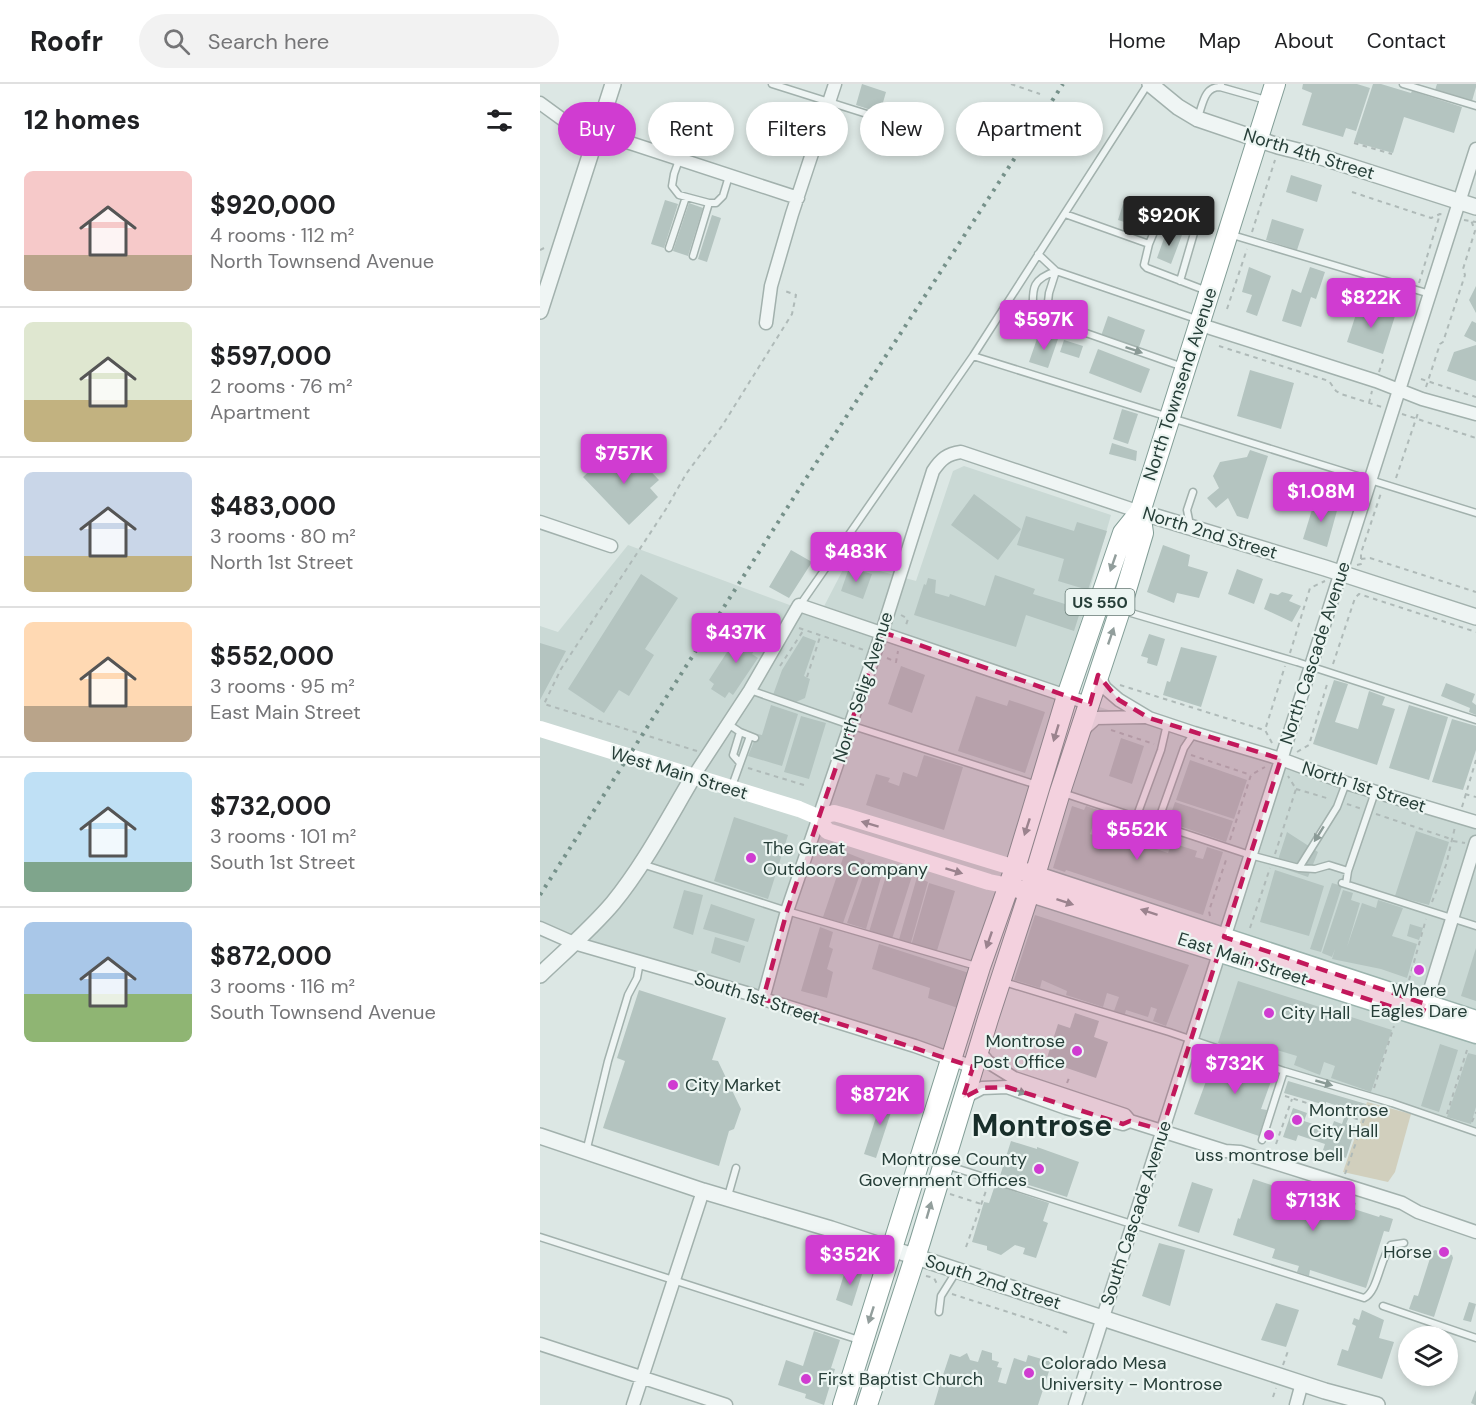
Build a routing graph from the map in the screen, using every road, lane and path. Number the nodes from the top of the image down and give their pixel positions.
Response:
1 (612, 84) edge
2 (772, 84) edge
3 (835, 84) edge
4 (1011, 84) edge
5 (1149, 84) edge
6 (1403, 84) edge
7 (1220, 86) edge
8 (1272, 92) edge
9 (1040, 94) dead end
10 (606, 102) edge
11 (829, 102) joint
12 (540, 103) edge
13 (1476, 106) edge
14 (558, 116) edge
15 (1198, 118) junction
16 (1257, 139) junction
17 (1354, 143) dead end
18 (636, 146) edge
19 (1476, 149) edge
20 (1392, 154) dead end
21 (590, 156) edge
22 (812, 156) edge
23 (1278, 159) dead end
24 (679, 160) junction
25 (729, 176) junction
26 (1352, 192) dead end
27 (686, 197) junction
28 (798, 198) junction
29 (1460, 202) junction
30 (709, 203) junction
31 (1065, 214) junction
32 (1440, 214) junction
33 (1474, 214) edge
34 (1455, 218) junction
35 (1252, 231) dead end
36 (1227, 234) junction
37 (1249, 241) junction
38 (1149, 244) junction
39 (669, 248) dead end
40 (1038, 254) junction
41 (693, 256) dead end
42 (1056, 271) junction
43 (1180, 280) junction
44 (771, 286) junction
45 (1416, 290) junction
46 (1209, 291) junction
47 (1430, 294) junction
48 (1227, 309) dead end
49 (540, 311) edge
50 (1046, 320) junction
51 (1199, 322) junction
52 (766, 323) dead end
53 (1219, 346) dead end
54 (973, 356) junction
55 (1184, 368) junction
56 (1421, 379) dead end
57 (1428, 382) junction
58 (1400, 390) junction
59 (1476, 398) edge
60 (1422, 399) junction
61 (1392, 411) junction
62 (1476, 414) edge
63 (1168, 418) junction
64 (1416, 418) junction
65 (1476, 438) edge
66 (945, 457) joint
67 (1369, 480) junction
68 (1393, 488) junction
69 (1193, 492) dead end
70 (1140, 512) junction
71 (1476, 513) edge
72 (540, 522) edge
73 (1191, 528) junction
74 (611, 546) dead end
75 (1361, 559) dead end
76 (1340, 573) junction
77 (1476, 592) edge
78 (799, 605) junction
79 (1120, 610) junction
80 (1476, 617) edge
81 (882, 632) junction
82 (1476, 632) edge
83 (820, 636) junction
84 (874, 654) junction
85 (896, 662) dead end
86 (780, 666) dead end
87 (1310, 666) junction
88 (1332, 668) dead end
89 (807, 677) dead end
90 (1106, 679) junction
91 (1329, 679) dead end
92 (750, 690) junction
93 (1067, 696) junction
94 (1090, 704) junction
95 (1149, 718) junction
96 (1476, 720) edge
97 (728, 724) junction
98 (1167, 724) junction
99 (850, 725) junction
100 (540, 729) edge
101 (1265, 730) dead end
102 (740, 732) junction
103 (1194, 734) junction
104 (1079, 735) junction
105 (1296, 753) dead end
106 (708, 756) junction
107 (1281, 759) junction
108 (1476, 760) edge
109 (740, 765) junction
110 (1265, 767) dead end
111 (1288, 776) dead end
112 (693, 777) junction
113 (1346, 783) junction
114 (1040, 785) junction
115 (807, 786) dead end
116 (731, 789) junction
117 (1060, 792) junction
118 (1375, 792) junction
119 (1466, 794) junction
120 (1476, 797) edge
121 (1459, 817) junction
122 (818, 818) junction
123 (1136, 818) junction
124 (1476, 822) edge
125 (1157, 825) junction
126 (1476, 842) edge
127 (1228, 848) junction
128 (1250, 855) junction
129 (1272, 861) junction
130 (640, 864) junction
131 (1299, 868) junction
132 (1348, 871) junction
133 (1012, 877) junction
134 (1033, 883) junction
135 (1429, 910) junction
136 (787, 911) junction
137 (1210, 916) dead end
138 (1452, 918) junction
139 (1476, 926) edge
140 (540, 928) edge
141 (1250, 928) dead end
142 (574, 944) junction
143 (1222, 945) junction
144 (640, 962) junction
145 (980, 967) junction
146 (540, 975) edge
147 (1409, 980) dead end
148 (1001, 981) junction
149 (763, 999) junction
150 (1424, 1010) junction
151 (1476, 1020) edge
152 (1394, 1026) dead end
153 (1190, 1039) junction
154 (1471, 1042) edge
155 (976, 1058) junction
156 (953, 1059) junction
157 (1284, 1071) junction
158 (1277, 1094) junction
159 (1372, 1097) junction
160 (963, 1098) junction
161 (1292, 1099) junction
162 (1130, 1121) junction
163 (1364, 1121) junction
164 (1445, 1122) junction
165 (1162, 1130) junction
166 (1476, 1132) edge
167 (540, 1136) edge
168 (1262, 1140) dead end
169 (1276, 1144) dead end
170 (586, 1152) junction
171 (943, 1164) junction
172 (736, 1168) dead end
173 (990, 1179) junction
174 (1341, 1184) junction
175 (703, 1191) junction
176 (947, 1193) dead end
177 (728, 1198) junction
178 (981, 1203) junction
179 (1132, 1223) junction
180 (1476, 1232) edge
181 (540, 1237) edge
182 (1404, 1243) dead end
183 (966, 1247) dead end
184 (893, 1249) junction
185 (915, 1256) junction
186 (958, 1270) junction
187 (920, 1277) dead end
188 (674, 1280) junction
189 (944, 1291) junction
190 (1383, 1306) dead end
191 (939, 1312) dead end
192 (1103, 1318) junction
193 (1070, 1334) dead end
194 (1476, 1338) edge
195 (862, 1341) junction
196 (540, 1344) edge
197 (643, 1376) junction
198 (1302, 1383) junction
199 (633, 1405) edge
200 (726, 1405) edge
201 (843, 1405) edge
202 (867, 1405) edge
203 (1075, 1405) edge
204 (1296, 1405) edge
205 (1377, 1405) edge

1 - 10 street
2 - 11 lane
3 - 11 street
4 - 9 path
5 - 15 street, North 4th Street
5 - 31 lane
6 - 13 lane
7 - 8 lane
7 - 15 lane
8 - 16 highway, North Townsend Avenue / US 550
12 - 14 street
15 - 16 street, North 4th Street
16 - 29 street, North 4th Street
16 - 36 highway, North Townsend Avenue / US 550
17 - 20 path
18 - 24 street
19 - 29 street, North Cascade Avenue
21 - 49 street
22 - 28 street
23 - 35 path
24 - 25 street
24 - 27 lane
25 - 28 street
25 - 30 lane
26 - 32 path
27 - 30 lane
27 - 39 lane
28 - 44 street
29 - 33 street, North 4th Street
29 - 34 street, North Cascade Avenue
30 - 41 lane
31 - 38 lane
31 - 40 lane
32 - 34 path
32 - 45 path
33 - 34 path
33 - 57 path
34 - 47 street, North Cascade Avenue
36 - 37 lane
36 - 46 highway, North Townsend Avenue / US 550
37 - 45 lane
37 - 48 path
38 - 43 lane
38 - 43 lane
40 - 42 lane
40 - 54 lane
42 - 50 lane
42 - 50 lane
42 - 51 lane
43 - 46 lane
44 - 52 street
44 - 106 path
45 - 47 lane
46 - 51 highway, North Townsend Avenue / US 550
47 - 58 street, North Cascade Avenue
50 -> 55 lane
51 - 55 highway, North Townsend Avenue / US 550
51 - 58 street
53 - 61 path
54 - 63 lane
54 - 78 lane
55 - 63 highway, North Townsend Avenue / US 550
56 - 57 path
57 - 59 path
57 - 60 path
58 - 60 street
58 - 61 street, North Cascade Avenue
60 - 62 street
60 - 64 path
61 - 64 path
61 - 67 street, North Cascade Avenue
63 - 67 lane
63 - 70 highway, North Townsend Avenue / US 550
64 - 65 path
64 - 68 path
66 - 70 street, North 2nd Street
66 - 81 street, North Selig Avenue
67 - 68 lane
67 - 76 street, North Cascade Avenue
68 - 71 lane
69 - 73 lane
70 - 73 street, North 2nd Street
70 - 79 highway, North Townsend Avenue / US 550
70 -> 93 highway, North Townsend Avenue / US 550
72 - 74 street
73 - 76 street, North 2nd Street
75 - 77 path
76 - 80 street, North 2nd Street
76 - 87 street, North Cascade Avenue
78 - 81 street
78 - 92 street
79 - 87 lane
90 -> 79 highway, North Townsend Avenue / US 550
81 - 84 street, North Selig Avenue
81 - 93 street
82 - 88 path
83 - 84 path
83 - 86 path
83 - 89 path
84 - 85 path
84 - 99 street, North Selig Avenue
87 - 96 lane
87 - 107 street, North Cascade Avenue
90 - 94 highway, North Townsend Avenue / US 550
90 - 95 street, North 1st Street
90 - 101 path
91 - 105 path
92 - 97 street
92 - 99 lane
93 - 94 street
93 -> 114 highway, North Townsend Avenue / US 550
94 - 104 highway, North Townsend Avenue / US 550
95 - 98 street, North 1st Street
95 - 104 street, North 1st Street
97 - 102 lane
97 - 106 street
98 - 103 street, North 1st Street
98 - 123 lane
99 - 114 lane
99 - 122 street, North Selig Avenue
100 - 112 main road, West Main Street
102 - 109 lane
102 - 109 lane
103 - 107 street, North 1st Street
103 - 125 lane
104 - 117 highway, North Townsend Avenue / US 550
106 - 112 street
107 - 113 street, North 1st Street
107 - 128 street, North Cascade Avenue
108 - 119 path
109 - 115 path
109 - 116 lane
110 - 127 path
111 - 129 path
112 - 116 main road, West Main Street
112 - 130 street
113 - 118 street, North 1st Street
113 -> 131 lane
114 -> 133 highway, North Townsend Avenue / US 550
116 - 122 main road, West Main Street
117 - 123 lane
117 - 134 highway, North Townsend Avenue / US 550
118 - 121 street, North 1st Street
118 - 132 lane
119 - 120 path
119 - 121 path
121 - 124 street, North 1st Street
121 - 135 path
122 - 133 main road, West Main Street
122 - 136 street, North Selig Avenue
123 - 125 lane
125 - 127 lane
126 - 138 street
127 - 128 lane
127 - 137 path
128 - 129 lane
128 - 143 street, North Cascade Avenue
129 - 131 lane
129 - 141 path
130 - 136 lane
130 - 142 street
131 - 132 lane
132 - 135 lane
133 - 134 main road, East Main Street
133 -> 145 highway, US 550
134 - 143 main road, East Main Street
134 - 148 highway, US 550
135 - 138 lane
135 - 147 path
136 - 145 lane
136 - 149 street, North Selig Avenue
138 - 139 lane
138 - 150 street
140 - 142 street, South 1st Street
142 - 144 street, South 1st Street
142 - 146 street
143 - 150 main road, East Main Street
143 - 153 street, South Cascade Avenue
144 - 149 street, South 1st Street
144 - 170 lane
145 - 156 highway, US 550
148 - 153 lane
148 - 155 highway, US 550
149 - 156 street, South 1st Street
150 - 151 main road, East Main Street
150 - 154 main road, East Main Street
152 - 159 path
153 - 157 lane
153 - 165 street, South Cascade Avenue
154 - 164 path
155 - 156 street, South 1st Street
155 - 160 highway, US 550
155 - 162 street, South 1st Street
156 - 184 highway, US 550
157 - 158 lane
157 -> 159 lane
158 - 161 path
158 - 168 lane
159 - 163 path
159 - 164 lane
160 -> 162 street, South 1st Street
160 - 171 highway, US 550
161 - 163 path
161 - 169 path
162 - 165 street, South 1st Street
163 - 174 path
164 - 166 lane
165 - 174 street, South 1st Street
165 - 179 street, South Cascade Avenue
167 - 170 street, South 2nd Street
170 - 175 street, South 2nd Street
171 - 173 lane
185 -> 171 highway, US 550
172 - 177 lane
173 - 178 path
173 - 179 lane
174 - 180 street, South 1st Street
175 - 177 street, South 2nd Street
175 - 188 street
176 - 178 path
177 - 184 street, South 2nd Street
178 - 183 path
179 - 182 lane
179 - 192 street, South Cascade Avenue
181 - 188 lane
184 - 185 street, South 2nd Street
184 -> 195 highway, US 550
185 - 186 street, South 2nd Street
185 - 202 highway, US 550
186 - 189 lane
186 - 192 street, South 2nd Street
187 - 189 path
188 - 195 lane
188 - 197 street
189 - 191 lane
189 - 193 path
190 - 194 lane
192 - 198 street, South 2nd Street
192 - 203 street, South Cascade Avenue
195 - 201 highway, US 550
196 - 197 street
197 - 199 street
197 - 200 street
198 - 204 street
198 - 205 street, South 2nd Street

